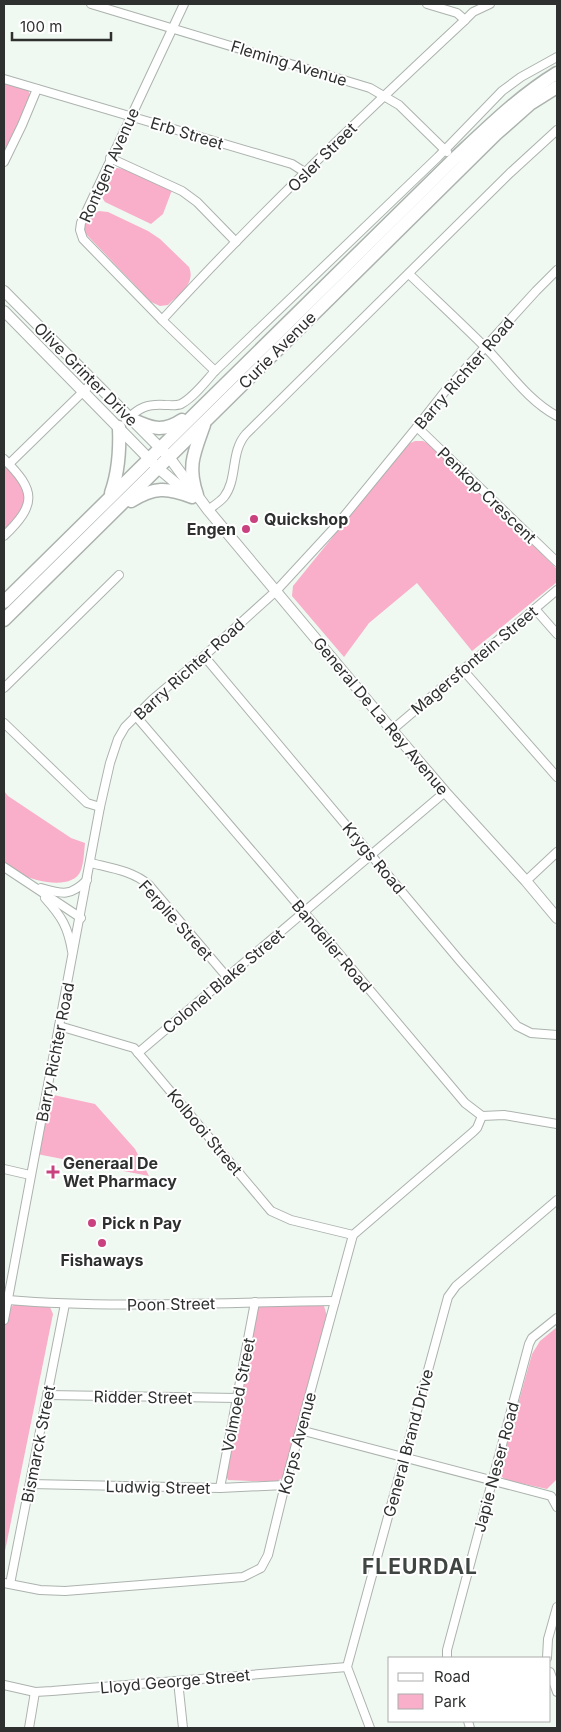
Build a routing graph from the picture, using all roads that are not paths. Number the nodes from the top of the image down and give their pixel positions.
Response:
1 (91, 4) edge
2 (184, 4) edge
3 (427, 4) edge
4 (490, 4) edge
5 (465, 20) junction
6 (173, 28) junction
7 (557, 57) edge
8 (557, 73) edge
9 (4, 79) edge
10 (557, 88) edge
11 (37, 89) junction
12 (384, 96) junction
13 (130, 116) junction
14 (557, 130) edge
15 (110, 158) junction
16 (454, 159) junction
17 (4, 162) edge
18 (306, 173) junction
19 (236, 242) junction
20 (557, 270) edge
21 (409, 274) junction
22 (4, 291) edge
23 (4, 311) edge
24 (162, 320) junction
25 (486, 348) junction
26 (215, 371) junction
27 (92, 382) junction
28 (82, 391) junction
29 (195, 412) junction
30 (557, 415) edge
31 (129, 418) junction
32 (206, 420) junction
33 (119, 427) junction
34 (417, 427) junction
35 (164, 453) junction
36 (6, 461) edge
37 (154, 463) junction
38 (194, 496) junction
39 (109, 498) junction
40 (208, 510) junction
41 (114, 511) junction
42 (4, 536) edge
43 (557, 562) edge
44 (119, 576) dead end
45 (557, 590) edge
46 (276, 591) junction
47 (4, 602) edge
48 (535, 609) junction
49 (4, 620) edge
50 (557, 634) edge
51 (204, 656) junction
52 (463, 670) junction
53 (4, 688) edge
54 (135, 715) junction
55 (4, 723) edge
56 (392, 730) junction
57 (557, 777) edge
58 (446, 792) junction
59 (100, 807) junction
60 (557, 852) edge
61 (371, 855) junction
62 (91, 863) junction
63 (4, 867) edge
64 (87, 880) junction
65 (25, 881) junction
66 (526, 881) junction
67 (37, 889) junction
68 (304, 912) junction
69 (81, 918) junction
70 (557, 918) edge
71 (73, 956) junction
72 (227, 977) junction
73 (60, 1026) junction
74 (557, 1035) edge
75 (138, 1053) junction
76 (482, 1116) junction
77 (557, 1124) edge
78 (4, 1169) edge
79 (30, 1175) junction
80 (557, 1200) edge
81 (353, 1235) junction
82 (8, 1300) junction
83 (335, 1301) junction
84 (255, 1302) junction
85 (64, 1304) junction
86 (557, 1318) edge
87 (4, 1320) edge
88 (47, 1395) junction
89 (238, 1398) junction
90 (300, 1430) junction
91 (405, 1459) junction
92 (492, 1480) junction
93 (30, 1484) junction
94 (285, 1485) junction
95 (220, 1488) junction
96 (557, 1490) edge
97 (551, 1496) junction
98 (557, 1507) edge
99 (7, 1584) edge
100 (557, 1607) edge
101 (447, 1657) edge
102 (547, 1657) edge
103 (347, 1667) junction
104 (551, 1675) edge
105 (178, 1681) junction
106 (4, 1685) edge
107 (35, 1692) junction
108 (557, 1692) edge
109 (28, 1728) edge
110 (183, 1728) edge
111 (370, 1728) edge

1 - 6 street, Fleming Avenue
2 - 6 street, Rontgen Avenue
3 - 5 street
4 - 5 street, Osler Street
5 - 12 street, Osler Street
6 - 12 street, Fleming Avenue
6 - 13 street, Rontgen Avenue
7 - 16 street, Curie Avenue
8 - 16 main road, Curie Avenue
9 - 11 street, Erb Street
10 - 16 main road, Curie Avenue
11 - 13 street, Erb Street
11 - 17 street
12 - 16 street, Fleming Avenue
12 - 18 street, Osler Street
13 - 15 street, Rontgen Avenue
13 - 18 street, Erb Street
14 - 21 street
15 - 19 street
15 - 24 street, Rontgen Avenue
16 - 26 street, Curie Avenue
16 - 29 main road, Curie Avenue
16 - 32 main road, Curie Avenue
18 - 19 street, Osler Street
19 - 24 street, Osler Street
20 - 25 street, Barry Richter Road
21 - 25 street
21 - 40 street
22 - 27 street, Olive Grinter Drive
23 - 28 street, Olive Grinter Drive
24 - 26 street, Rontgen Avenue
25 - 30 street
25 - 34 street, Barry Richter Road
26 - 31 street, Curie Avenue
27 - 28 street
27 - 31 street, Olive Grinter Drive
28 - 33 street, Olive Grinter Drive
28 - 36 street
29 - 31 main road
29 - 35 main road, Curie Avenue
31 - 33 street, Curie Avenue
31 - 35 street, Olive Grinter Drive
32 - 35 main road, Curie Avenue
32 - 38 main road
33 - 37 street, Olive Grinter Drive
33 - 39 main road
34 - 43 street, Penkop Crescent
34 - 46 street, Barry Richter Road
35 - 37 main road, Curie Avenue
35 - 38 street, General De La Rey Avenue
36 - 42 street
37 - 38 street, General De La Rey Avenue
37 - 39 main road, Curie Avenue
37 - 41 main road, Curie Avenue
38 - 40 street, General De La Rey Avenue
38 - 41 main road
39 - 47 main road, Curie Avenue
40 - 46 street, General De La Rey Avenue
41 - 49 main road, Curie Avenue
44 - 53 street
45 - 48 street, Magersfontein Street
46 - 51 street, Barry Richter Road
46 - 56 street, General De La Rey Avenue
48 - 50 street
48 - 52 street, Magersfontein Street
51 - 54 street, Barry Richter Road
51 - 61 street, Krygs Road
52 - 56 street, Magersfontein Street
52 - 57 street
54 - 59 street, Barry Richter Road
54 - 68 street, Bandelier Road
55 - 59 street
56 - 58 street, General De La Rey Avenue
58 - 61 street, Colonel Blake Street
58 - 66 street, General De La Rey Avenue
59 - 62 street, Barry Richter Road
60 - 66 street
61 - 68 street, Colonel Blake Street
61 - 74 street, Krygs Road
62 - 64 street, Barry Richter Road
62 - 72 street, Ferplie Street
63 - 65 street
64 - 65 street
64 - 69 street, Barry Richter Road
65 - 67 street
66 - 70 street, General De La Rey Avenue
67 - 69 street
67 - 71 street
68 - 72 street, Colonel Blake Street
68 - 76 street, Bandelier Road
69 - 71 street, Barry Richter Road
71 - 73 street, Barry Richter Road
72 - 75 street, Colonel Blake Street
73 - 75 street, Kolbooi Street
73 - 79 street, Barry Richter Road
75 - 81 street, Kolbooi Street
76 - 77 street
76 - 81 street
78 - 79 street
79 - 82 street, Barry Richter Road
80 - 91 street, General Brand Drive
81 - 83 street, Korps Avenue
82 - 85 street, Poon Street
82 - 87 street, Barry Richter Road
83 - 84 street, Poon Street
83 - 90 street, Korps Avenue
84 - 85 street, Poon Street
84 - 89 street, Volmoed Street
85 - 88 street, Bismarck Street
86 - 92 street, Japie Neser Road
88 - 89 street, Ridder Street
88 - 93 street, Bismarck Street
89 - 95 street, Volmoed Street
90 - 91 street
90 - 94 street, Korps Avenue
91 - 92 street
91 - 103 street, General Brand Drive
92 - 97 street
92 - 101 street, Japie Neser Road
93 - 95 street, Ludwig Street
93 - 99 street, Bismarck Street
94 - 95 street, Ludwig Street
94 - 99 street, Korps Avenue
96 - 97 street
97 - 98 street
100 - 102 street
103 - 105 street, Lloyd George Street
103 - 111 street
104 - 108 street
105 - 107 street, Lloyd George Street
105 - 110 street
106 - 107 street, Lloyd George Street
107 - 109 street

